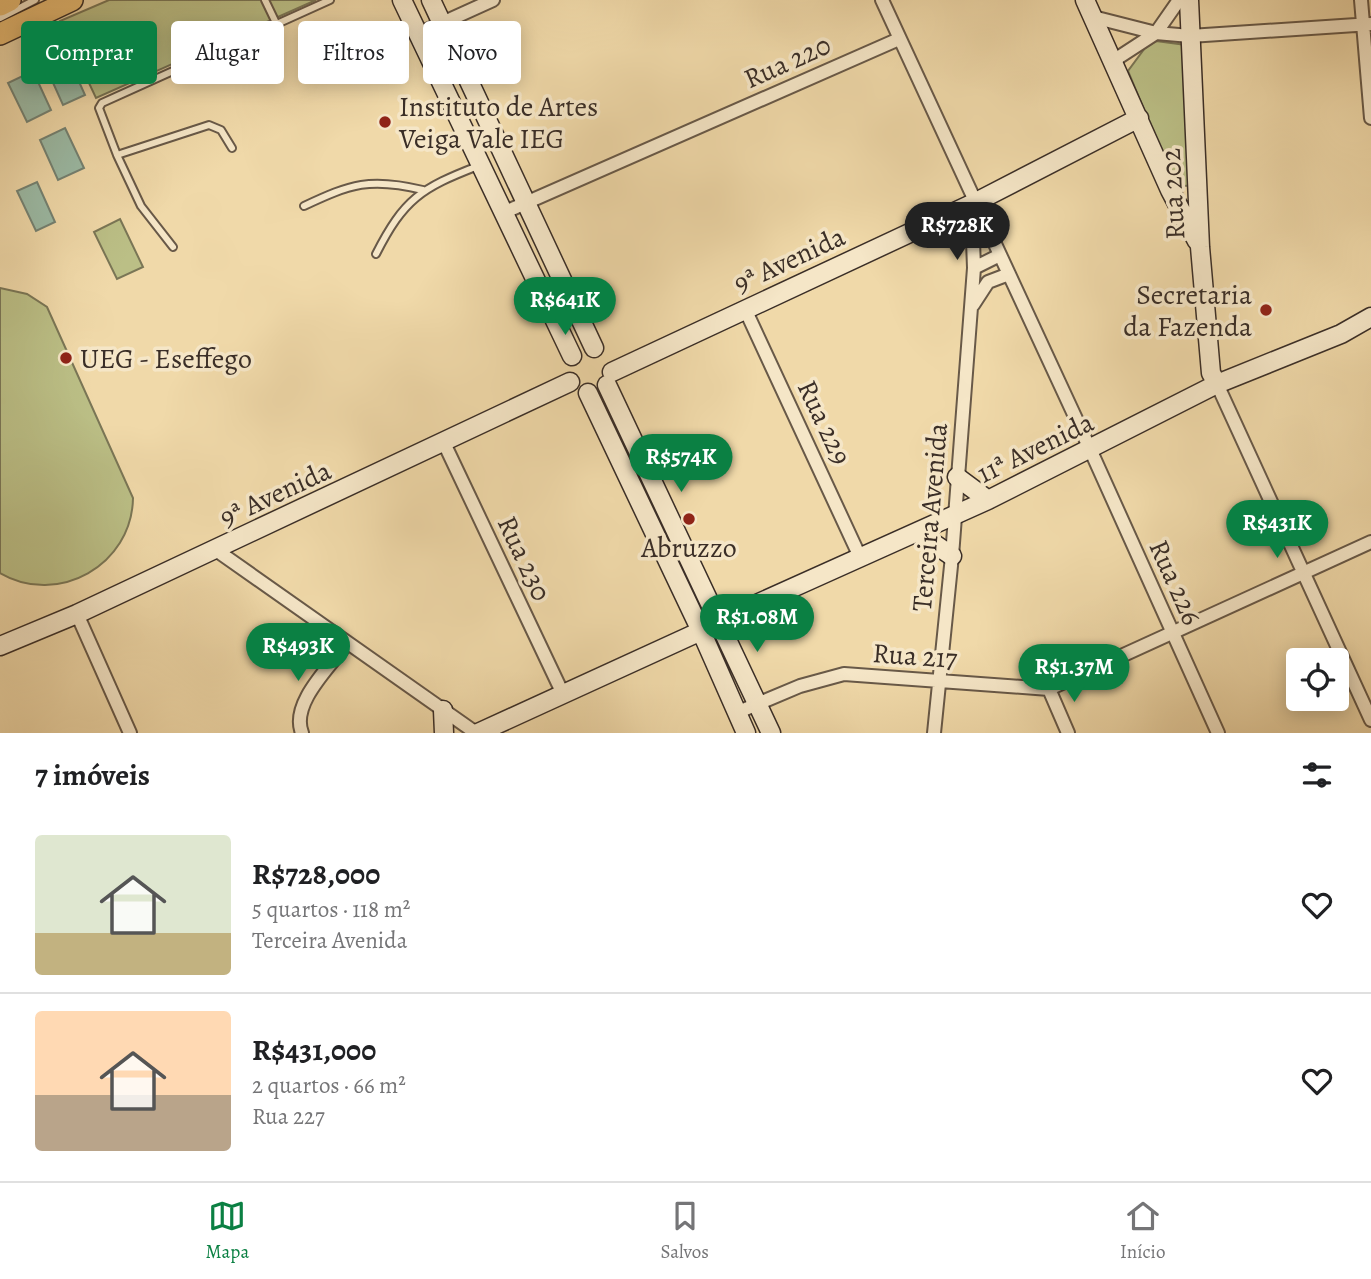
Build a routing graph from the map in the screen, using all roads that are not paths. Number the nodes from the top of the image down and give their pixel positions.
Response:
1 (10, 0) edge
2 (35, 0) edge
3 (60, 0) edge
4 (72, 0) edge
5 (266, 0) edge
6 (330, 0) edge
7 (402, 0) edge
8 (431, 0) edge
9 (493, 0) edge
10 (882, 0) edge
11 (1085, 0) edge
12 (1179, 0) edge
13 (1189, 0) edge
14 (1361, 0) edge
15 (0, 5) edge
16 (1093, 17) junction
17 (0, 18) edge
18 (276, 21) edge
19 (284, 21) edge
20 (441, 21) edge
21 (446, 21) edge
22 (0, 24) edge
23 (1367, 24) edge
24 (423, 32) edge
25 (1156, 33) junction
26 (0, 34) edge
27 (418, 34) junction
28 (1190, 36) junction
29 (899, 39) junction
30 (1113, 61) junction
31 (171, 72) edge
32 (471, 84) edge
33 (1139, 118) junction
34 (1371, 118) edge
35 (232, 148) dead end
36 (117, 155) junction
37 (480, 165) junction
38 (423, 190) junction
39 (1170, 190) junction
40 (1198, 190) junction
41 (526, 202) junction
42 (976, 202) junction
43 (304, 206) dead end
44 (503, 213) junction
45 (946, 215) junction
46 (173, 247) dead end
47 (1200, 247) junction
48 (376, 254) dead end
49 (1000, 255) junction
50 (974, 268) junction
51 (1009, 274) junction
52 (973, 306) junction
53 (745, 309) junction
54 (1371, 317) edge
55 (594, 348) junction
56 (572, 356) junction
57 (610, 378) junction
58 (569, 382) junction
59 (1217, 384) junction
60 (588, 393) junction
61 (444, 443) junction
62 (1090, 449) junction
63 (957, 477) junction
64 (988, 500) junction
65 (954, 515) junction
66 (917, 532) junction
67 (1371, 542) edge
68 (216, 550) junction
69 (952, 556) junction
70 (860, 557) junction
71 (1301, 573) junction
72 (76, 614) junction
73 (720, 620) junction
74 (701, 631) junction
75 (1172, 634) junction
76 (348, 643) junction
77 (0, 646) edge
78 (938, 681) junction
79 (1049, 689) junction
80 (563, 694) junction
81 (757, 704) junction
82 (443, 710) junction
83 (736, 713) junction
84 (1371, 720) edge
85 (516, 724) edge
86 (130, 733) edge
87 (302, 733) edge
88 (444, 733) edge
89 (477, 733) edge
90 (746, 733) edge
91 (771, 733) edge
92 (934, 733) edge
93 (1068, 733) edge
94 (1218, 733) edge

1 - 15 main road
2 - 17 lane
3 - 22 lane
4 - 26 main road
5 - 18 lane
6 - 19 lane
7 - 27 street
8 - 20 street
9 - 21 street
10 - 29 street, Rua 226
11 - 16 street
12 - 25 street
13 - 28 street, Rua 202
14 - 23 street
16 - 25 street
16 - 30 street
23 - 28 street
23 - 34 street
24 - 27 street
25 - 28 street
25 - 30 street
27 - 37 street
28 - 40 street, Rua 202
29 - 41 street, Rua 220
29 - 42 street, Rua 226
30 - 33 street
31 - 36 lane
32 - 41 street
33 - 39 street
33 - 42 street, 9ª Avenida
35 - 36 lane
36 - 46 lane
37 - 38 lane
37 - 44 street
38 - 43 lane
38 - 48 lane
39 - 40 street
39 - 47 street
40 - 47 street, Rua 202
41 - 44 street, Rua 220
41 - 55 street
42 - 45 street, 9ª Avenida
42 - 49 street, Rua 226
44 - 56 street
45 - 50 street, Terceira Avenida
45 - 53 street, 9ª Avenida
47 - 59 street, Rua 202
49 - 50 street
49 - 51 street, Rua 226
50 - 52 street, Terceira Avenida
51 - 52 street
51 - 62 street, Rua 226
52 - 63 street, Terceira Avenida
53 - 57 street, 9ª Avenida
53 - 70 street, Rua 229
54 - 59 street, 11ª Avenida
55 - 56 street
55 - 57 street
56 - 58 street
57 - 60 street
57 - 73 street
58 - 60 street
58 - 61 street, 9ª Avenida
59 - 62 street, 11ª Avenida
59 - 71 street
60 - 74 street
61 - 68 street, 9ª Avenida
61 - 80 street, Rua 230
62 - 64 street, 11ª Avenida
62 - 75 street, Rua 226
63 - 64 street
63 - 65 street, Terceira Avenida
64 - 65 street, 11ª Avenida
65 - 66 street, 11ª Avenida
65 - 69 street, Terceira Avenida
66 - 69 street
66 - 70 street, 11ª Avenida
67 - 71 street, Rua 217
68 - 72 street, 9ª Avenida
68 - 76 street
69 - 78 street, Terceira Avenida
70 - 73 street, 11ª Avenida
71 - 75 street, Rua 217
71 - 84 street
72 - 77 street, 9ª Avenida
72 - 86 street
73 - 81 street
74 - 80 street
74 - 83 street
75 - 79 street, Rua 217
75 - 94 street, Rua 226
76 - 82 street
76 - 87 street
78 - 79 street, Rua 217
78 - 81 street, Rua 217
78 - 92 street, Terceira Avenida
79 - 93 street
80 - 85 street
81 - 83 street, Rua 217
81 - 91 street
82 - 88 street
82 - 89 street
83 - 90 street
85 - 89 street

